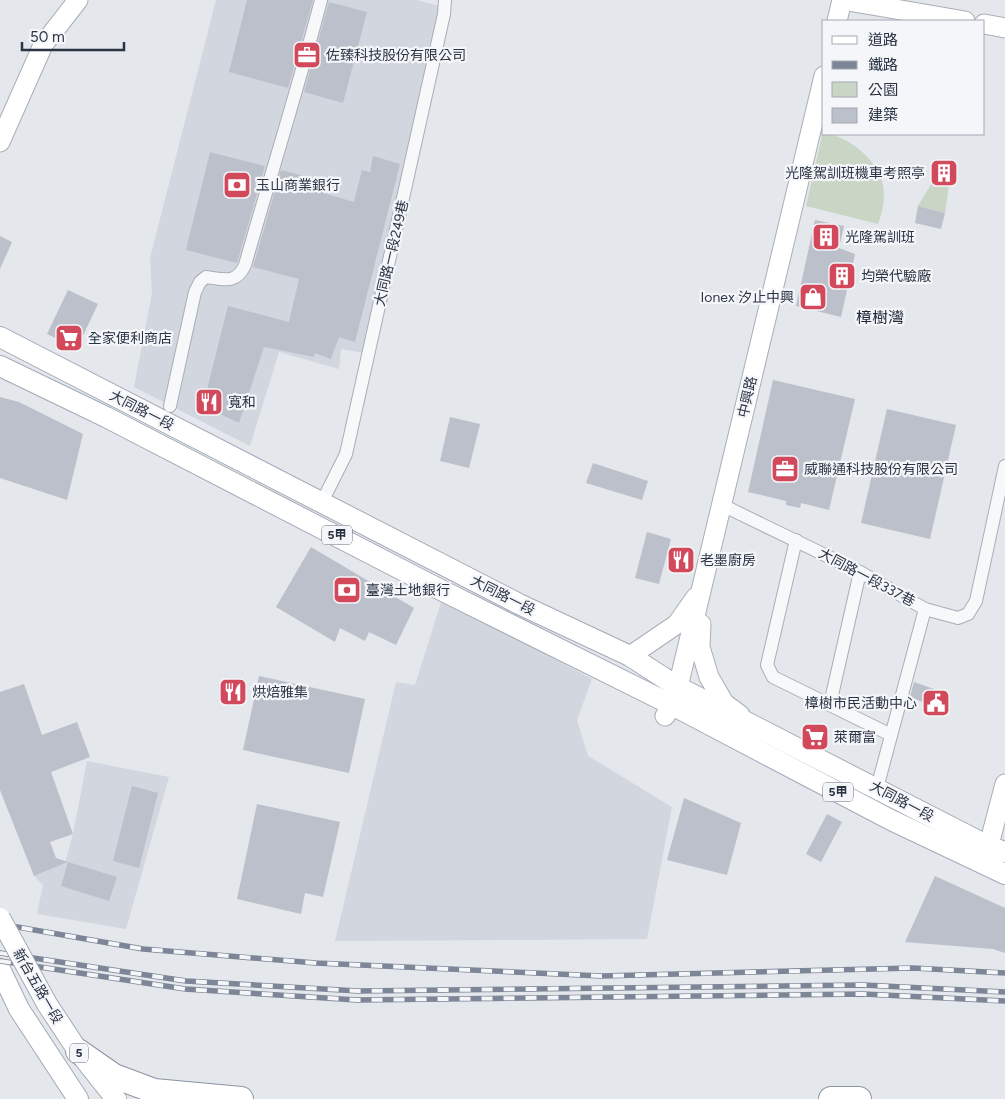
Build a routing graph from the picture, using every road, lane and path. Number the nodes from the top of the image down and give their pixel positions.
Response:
1 (78, 0) edge
2 (321, 0) edge
3 (445, 0) edge
4 (842, 0) edge
5 (837, 20) edge
6 (959, 20) edge
7 (985, 24) edge
8 (1005, 28) edge
9 (822, 84) edge
10 (0, 142) edge
11 (0, 337) edge
12 (0, 366) edge
13 (170, 406) dead end
14 (140, 409) junction
15 (136, 432) junction
16 (1005, 466) edge
17 (322, 502) junction
18 (722, 505) junction
19 (796, 540) junction
20 (860, 572) junction
21 (701, 590) junction
22 (519, 604) junction
23 (925, 609) junction
24 (510, 624) junction
25 (630, 656) junction
26 (672, 703) junction
27 (830, 704) junction
28 (751, 724) junction
29 (891, 735) junction
30 (1005, 784) edge
31 (877, 788) junction
32 (992, 854) edge
33 (1005, 874) edge
34 (0, 918) edge
35 (0, 969) edge
36 (78, 1051) junction
37 (78, 1099) edge
38 (116, 1099) edge
39 (241, 1099) edge
40 (831, 1099) edge
41 (858, 1099) edge

1 - 10 street
2 - 13 street
3 - 17 street, 大同路一段249巷
4 - 5 street
4 - 6 street
7 - 8 street
9 - 18 street, 中興路
11 - 14 main road, 大同路一段 / 5甲
12 - 15 main road, 大同路一段 / 5甲
14 - 15 street
14 - 17 main road, 大同路一段 / 5甲
15 - 24 main road, 大同路一段 / 5甲
16 - 23 street
17 - 22 main road, 大同路一段 / 5甲
18 - 19 street, 大同路一段337巷
18 - 21 street, 中興路
19 - 20 street, 大同路一段337巷
19 - 27 street
20 - 23 street, 大同路一段337巷
20 - 27 street
21 - 25 street
21 - 26 street, 中興路
21 - 28 street
22 - 24 main road
22 - 25 main road, 大同路一段 / 5甲
23 - 29 street, 大同路一段337巷
24 - 26 main road, 大同路一段 / 5甲
25 - 26 main road, 大同路一段 / 5甲
26 - 28 main road, 大同路一段 / 5甲
26 - 32 main road, 大同路一段 / 5甲
27 - 29 street
28 - 31 main road, 大同路一段 / 5甲
29 - 31 street, 大同路一段337巷
30 - 32 street
31 - 32 main road, 大同路一段 / 5甲
32 - 33 main road, 大同路一段 / 5甲
34 - 36 main road, 新台五路一段 / 5, bridge
35 - 37 main road, 新台五路一段 / 5
36 - 38 main road, 新台五路一段 / 5
36 - 39 highway
40 - 41 highway

